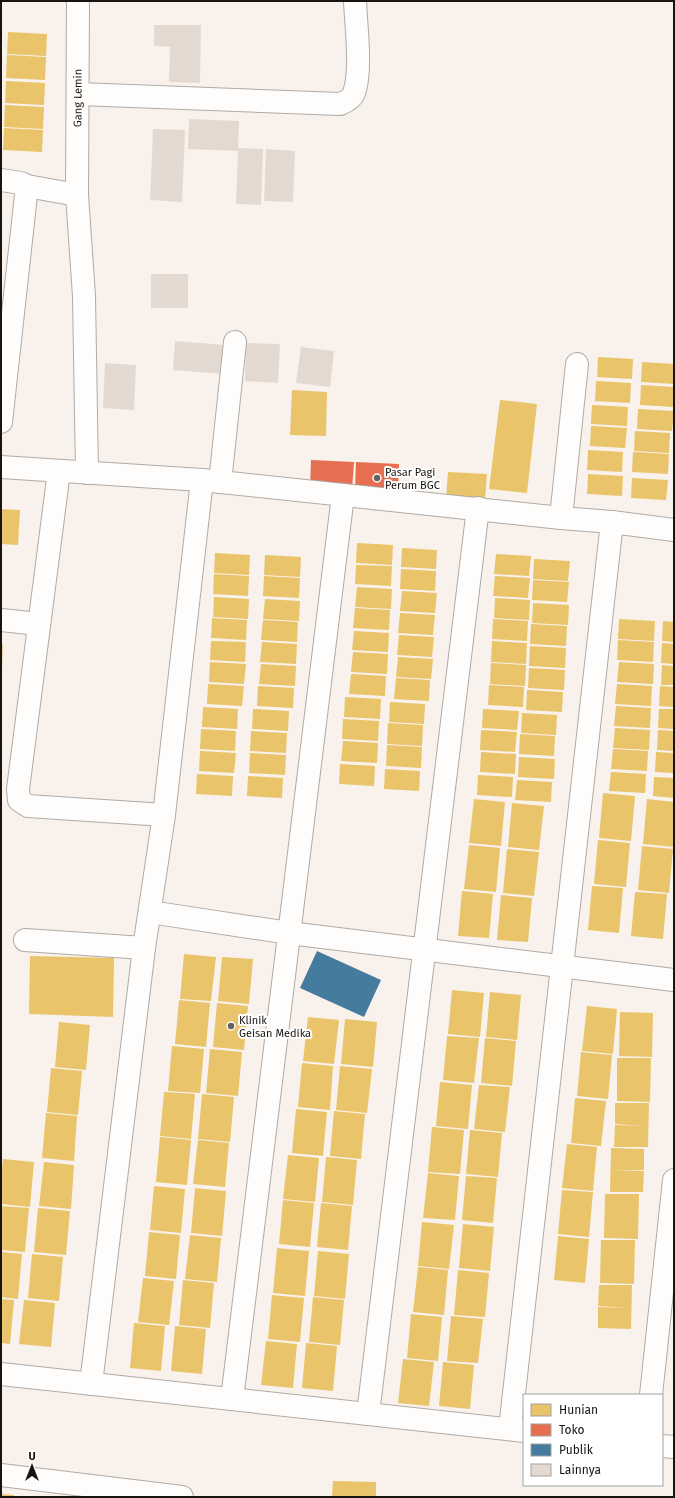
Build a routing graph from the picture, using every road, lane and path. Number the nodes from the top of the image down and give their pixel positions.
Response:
1 (78, 1) edge
2 (355, 1) edge
3 (78, 94) junction
4 (1, 180) edge
5 (27, 186) junction
6 (78, 196) junction
7 (235, 342) dead end
8 (577, 364) dead end
9 (1, 422) edge
10 (1, 467) edge
11 (59, 471) junction
12 (87, 473) junction
13 (211, 481) junction
14 (343, 495) junction
15 (478, 508) junction
16 (561, 518) junction
17 (612, 522) junction
18 (674, 530) edge
19 (1, 620) edge
20 (39, 624) junction
21 (164, 815) junction
22 (150, 912) junction
23 (289, 933) junction
24 (25, 940) dead end
25 (144, 948) junction
26 (424, 949) junction
27 (562, 966) junction
28 (674, 980) edge
29 (674, 1180) edge
30 (668, 1303) edge
31 (1, 1374) edge
32 (91, 1384) junction
33 (651, 1394) edge
34 (232, 1399) junction
35 (368, 1414) junction
36 (517, 1430) edge
37 (663, 1446) edge
38 (674, 1447) edge
39 (1, 1475) edge
40 (182, 1497) edge

1 - 3 street, Gang Lemin
2 - 3 street
3 - 6 street, Gang Lemin
4 - 5 street
5 - 6 street
5 - 9 street
6 - 12 street, Gang Lemin
7 - 13 street
8 - 16 street
10 - 11 street
11 - 12 street
11 - 20 street
12 - 13 street
13 - 14 street
13 - 21 street
14 - 15 street
14 - 23 street
15 - 16 street
15 - 26 street
16 - 17 street
17 - 18 street
17 - 27 street
19 - 20 street
20 - 21 street
21 - 22 street
22 - 23 street
22 - 25 street
23 - 26 street
23 - 34 street
24 - 25 street
25 - 32 street
26 - 27 street
26 - 35 street
27 - 28 street
27 - 36 street
29 - 30 street
30 - 33 street
31 - 32 street
32 - 34 street
34 - 35 street
35 - 36 street
37 - 38 street
39 - 40 street

